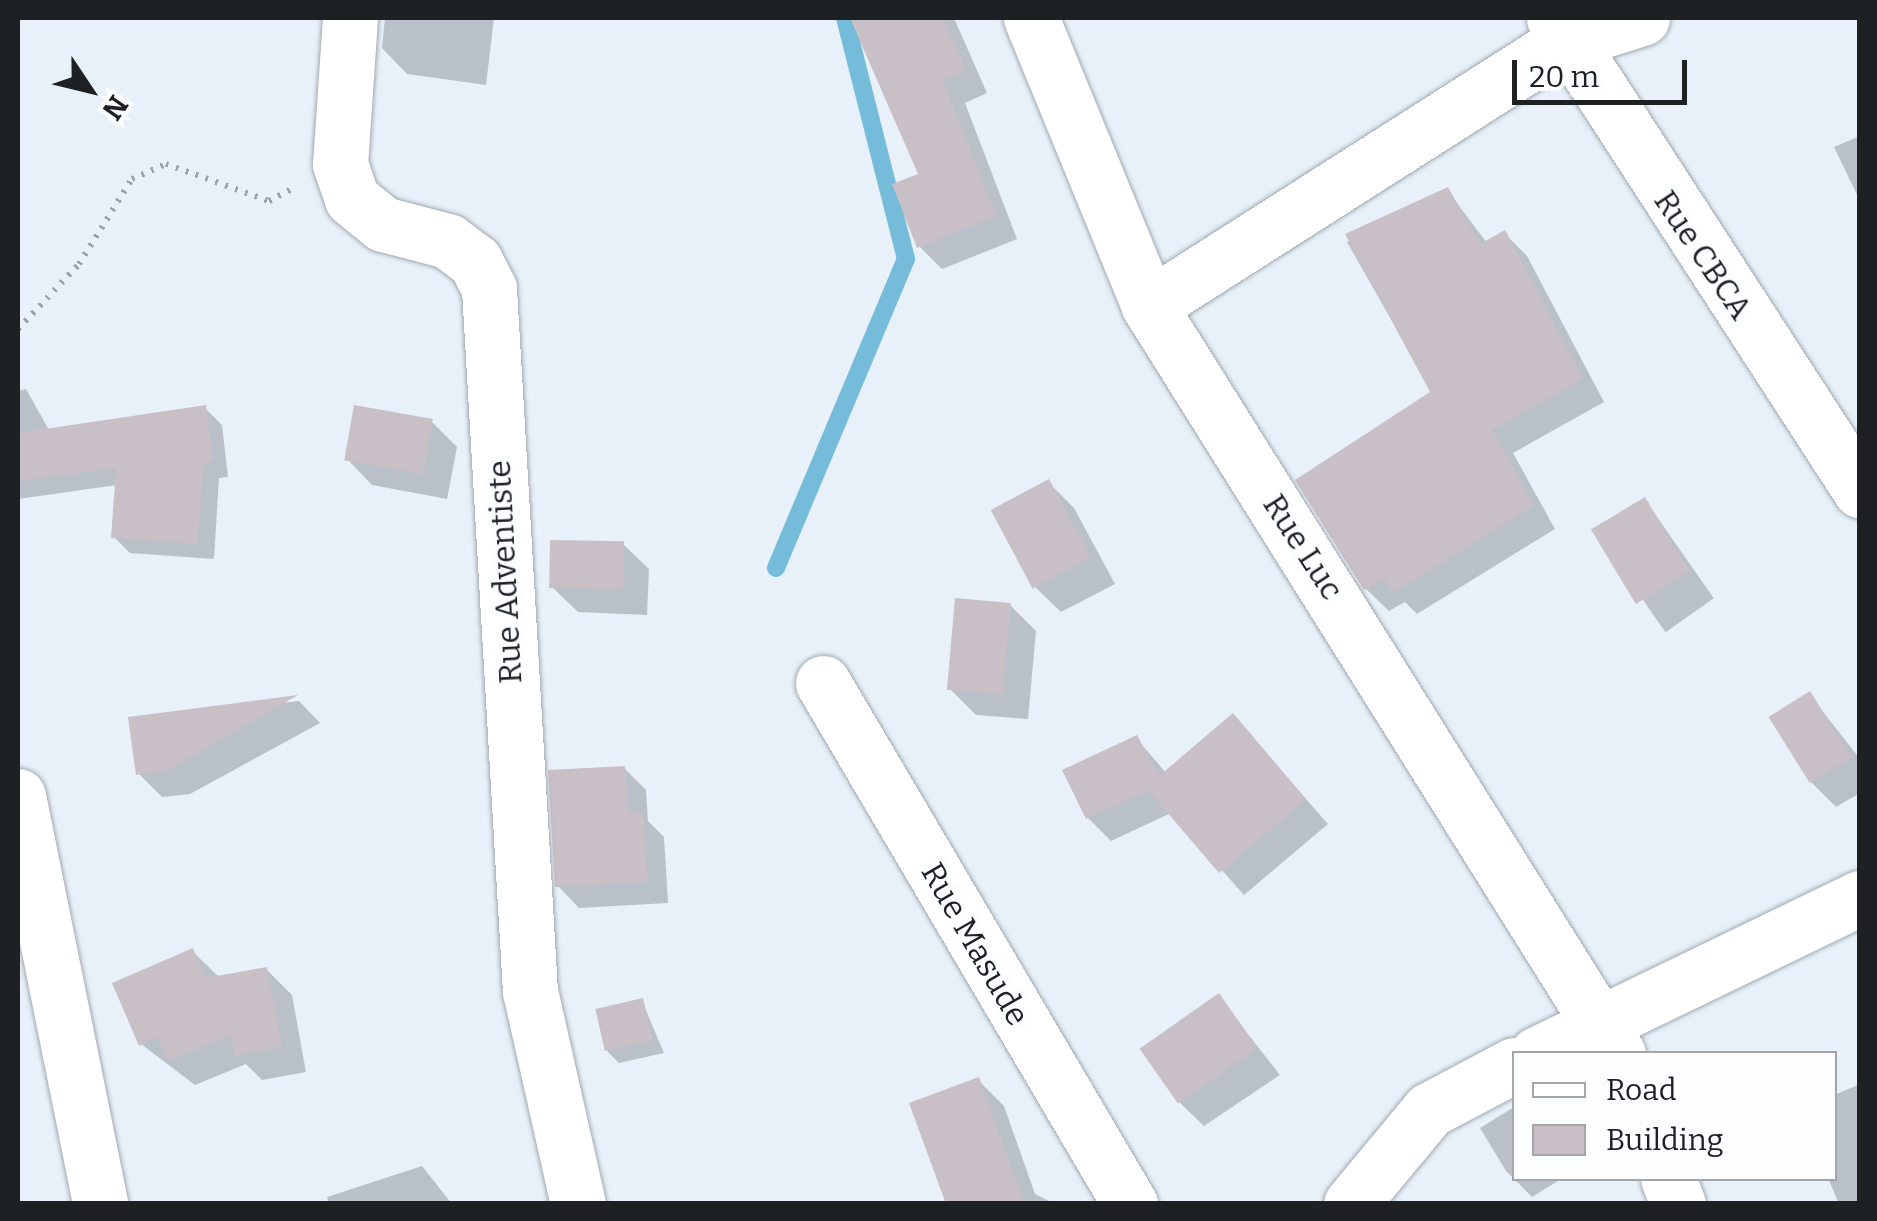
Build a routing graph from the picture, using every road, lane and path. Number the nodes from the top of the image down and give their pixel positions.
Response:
1 (350, 18) edge
2 (1031, 18) edge
3 (1642, 18) edge
4 (1558, 30) edge
5 (340, 164) junction
6 (1149, 306) junction
7 (18, 330) edge
8 (1860, 490) edge
9 (823, 683) dead end
10 (18, 796) edge
11 (1860, 898) edge
12 (1611, 1036) edge
13 (1549, 1051) edge
14 (1512, 1066) edge
15 (100, 1204) edge
16 (578, 1204) edge
17 (1130, 1204) edge
18 (1352, 1204) edge

1 - 5 street
2 - 6 street, Rue Luc
3 - 4 street
4 - 6 street
4 - 8 street, Rue CBCA
5 - 7 path
5 - 16 street, Rue Adventiste
6 - 12 street, Rue Luc
9 - 17 street, Rue Masude
10 - 15 street
11 - 12 street
12 - 13 street
14 - 18 street

